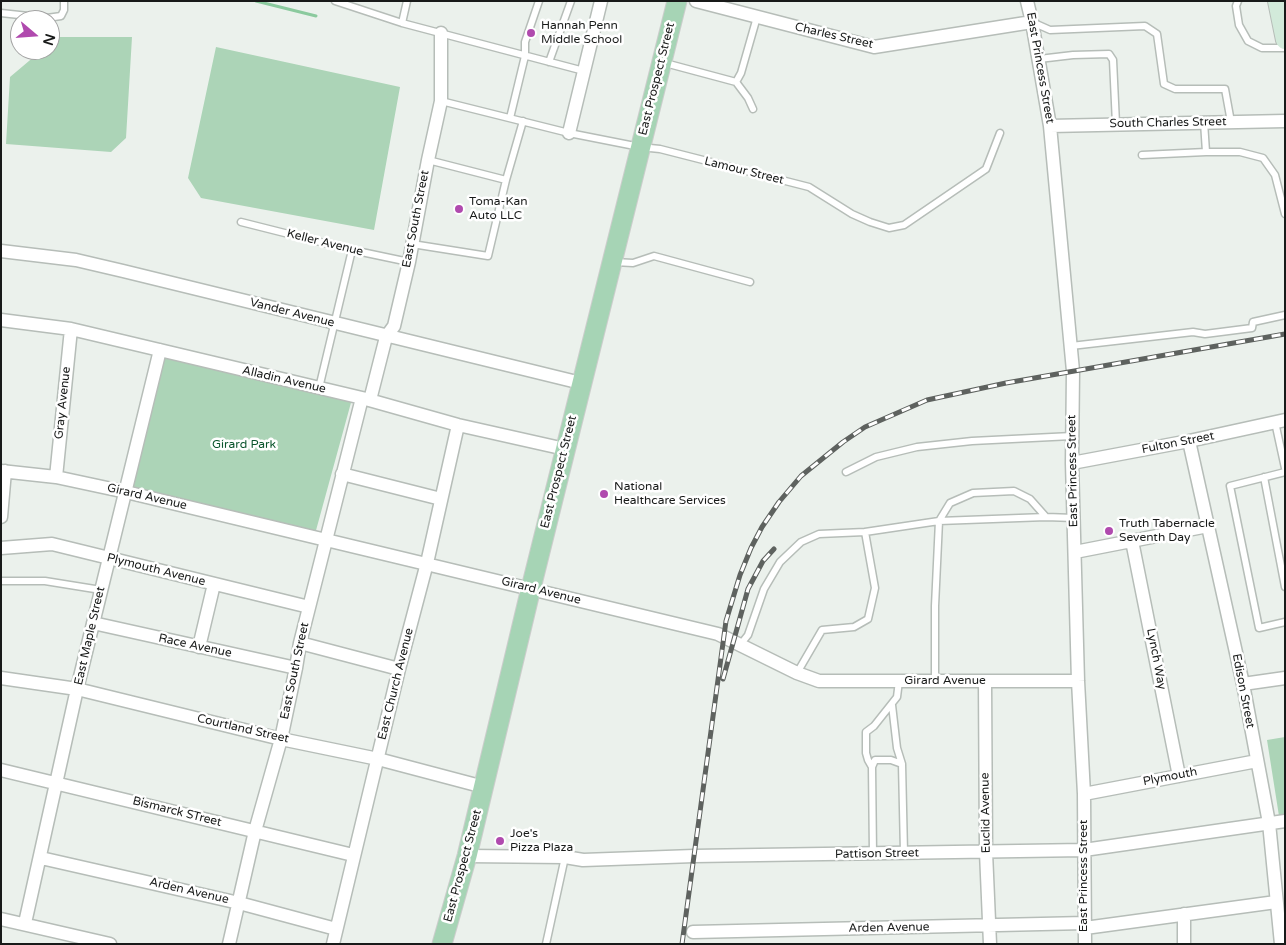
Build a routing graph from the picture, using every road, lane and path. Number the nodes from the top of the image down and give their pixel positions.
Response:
1 (64, 1) edge
2 (335, 1) edge
3 (356, 1) edge
4 (407, 1) edge
5 (539, 1) edge
6 (571, 1) edge
7 (601, 1) edge
8 (677, 1) edge
9 (696, 1) edge
10 (1027, 1) edge
11 (1238, 1) edge
12 (1280, 4) edge
13 (354, 8) junction
14 (1, 13) edge
15 (757, 17) junction
16 (1032, 22) junction
17 (402, 23) junction
18 (441, 33) junction
19 (1285, 40) edge
20 (1285, 48) edge
21 (525, 56) junction
22 (1039, 59) junction
23 (550, 62) junction
24 (661, 62) junction
25 (584, 71) junction
26 (736, 82) junction
27 (441, 101) junction
28 (753, 109) dead end
29 (510, 118) junction
30 (523, 121) junction
31 (1285, 121) edge
32 (1204, 122) junction
33 (1231, 122) junction
34 (1116, 124) junction
35 (1050, 126) junction
36 (1000, 132) dead end
37 (568, 133) junction
38 (640, 147) junction
39 (1206, 152) junction
40 (1142, 155) dead end
41 (428, 160) junction
42 (506, 180) junction
43 (1284, 201) edge
44 (1285, 214) edge
45 (241, 222) dead end
46 (412, 244) junction
47 (352, 250) junction
48 (1, 251) edge
49 (409, 262) junction
50 (612, 262) junction
51 (750, 282) dead end
52 (1285, 315) edge
53 (1, 320) edge
54 (335, 324) junction
55 (71, 329) junction
56 (386, 336) junction
57 (1070, 346) junction
58 (160, 350) junction
59 (581, 384) junction
60 (319, 388) junction
61 (366, 399) junction
62 (1280, 421) edge
63 (458, 425) junction
64 (1072, 436) junction
65 (1189, 441) junction
66 (565, 449) junction
67 (1072, 463) junction
68 (1285, 470) edge
69 (3, 471) edge
70 (846, 472) dead end
71 (342, 474) junction
72 (1264, 477) junction
73 (56, 478) junction
74 (126, 492) junction
75 (441, 499) junction
76 (1, 517) edge
77 (1046, 517) junction
78 (1074, 518) junction
79 (939, 521) junction
80 (1208, 526) junction
81 (865, 532) junction
82 (325, 541) junction
83 (1132, 541) junction
84 (1, 548) edge
85 (1075, 552) junction
86 (108, 558) junction
87 (427, 563) junction
88 (1, 581) edge
89 (214, 584) junction
90 (1285, 587) edge
91 (530, 588) junction
92 (101, 590) junction
93 (309, 607) junction
94 (1285, 622) edge
95 (93, 624) junction
96 (300, 643) junction
97 (740, 645) junction
98 (198, 647) junction
99 (296, 668) junction
100 (399, 669) junction
101 (797, 673) junction
102 (1, 678) edge
103 (1285, 678) edge
104 (899, 681) junction
105 (935, 681) junction
106 (985, 681) junction
107 (1078, 681) junction
108 (1243, 684) junction
109 (77, 690) junction
110 (892, 705) junction
111 (281, 739) junction
112 (378, 759) junction
113 (1257, 760) junction
114 (902, 764) junction
115 (872, 767) junction
116 (1, 770) edge
117 (1179, 776) junction
118 (58, 783) junction
119 (484, 787) junction
120 (1084, 794) junction
121 (1285, 821) edge
122 (1269, 823) junction
123 (255, 831) junction
124 (1084, 850) junction
125 (986, 852) junction
126 (904, 853) junction
127 (873, 854) junction
128 (353, 855) junction
129 (467, 856) junction
130 (565, 857) junction
131 (41, 858) junction
132 (1276, 902) junction
133 (239, 903) junction
134 (1184, 914) junction
135 (1, 919) edge
136 (26, 923) junction
137 (989, 925) junction
138 (1085, 926) junction
139 (336, 929) junction
140 (693, 932) dead end
141 (110, 944) edge
142 (229, 944) edge
143 (333, 944) edge
144 (442, 944) edge
145 (546, 944) edge
146 (990, 944) edge
147 (1085, 944) edge
148 (1184, 944) edge
149 (1282, 944) edge

1 - 14 lane
2 - 13 lane
3 - 13 lane
4 - 17 lane
5 - 21 lane
6 - 23 lane
7 - 25 street
8 - 24 main road, East Prospect Street
9 - 15 street, Charles Street
10 - 16 street, East Princess Street
11 - 20 lane
12 - 19 street
13 - 17 lane
15 - 16 street, Charles Street
15 - 26 lane
16 - 22 street, East Princess Street
16 - 33 lane
17 - 18 lane
18 - 21 lane
18 - 27 street, East South Street
21 - 23 lane
21 - 29 lane
22 - 34 lane
22 - 35 street, East Princess Street
23 - 25 lane
24 - 26 lane
24 - 38 main road, East Prospect Street
25 - 37 street
26 - 28 lane
27 - 29 lane, Lamour Street
27 - 41 street, East South Street
29 - 30 lane, Lamour Street
30 - 37 lane, Lamour Street
30 - 42 lane
31 - 33 street, South Charles Street
32 - 33 street, South Charles Street
32 - 34 street, South Charles Street
32 - 39 lane
34 - 35 street, South Charles Street
35 - 57 street, East Princess Street
36 - 38 lane, Lamour Street
37 - 38 lane, Lamour Street
38 - 50 main road, East Prospect Street
39 - 40 lane
39 - 43 lane
41 - 42 lane
41 - 46 street, East South Street
42 - 46 lane
43 - 44 lane
45 - 47 lane, Keller Avenue
46 - 49 street, East South Street
47 - 49 lane, Keller Avenue
47 - 54 lane
48 - 54 street, Vander Avenue
49 - 56 street, East South Street
50 - 51 lane
50 - 59 main road, East Prospect Street
52 - 57 lane
53 - 55 street, Alladin Avenue
54 - 56 street, Vander Avenue
54 - 60 lane
55 - 58 street, Alladin Avenue
55 - 73 street, Gray Avenue
56 - 59 street, Vander Avenue
56 - 61 street, East South Street
57 - 64 street, East Princess Street
58 - 60 street, Alladin Avenue
58 - 74 street, East Maple Street
59 - 66 main road, East Prospect Street
60 - 61 street, Alladin Avenue
61 - 63 street, Alladin Avenue
61 - 71 street, East South Street
62 - 65 street, Fulton Street
62 - 68 lane
63 - 66 street, Alladin Avenue
63 - 75 street, East Church Avenue
64 - 67 street, East Princess Street
64 - 70 lane
65 - 67 street, Fulton Street
65 - 80 street, Edison Street
66 - 91 main road, East Prospect Street
67 - 78 street, East Princess Street
68 - 72 lane
69 - 73 street, Girard Avenue
69 - 76 street
71 - 75 street
71 - 82 street, East South Street
72 - 90 lane
72 - 94 lane
73 - 74 street, Girard Avenue
74 - 82 street, Girard Avenue
74 - 86 street, East Maple Street
75 - 87 street, East Church Avenue
77 - 78 lane
77 - 79 lane
77 - 79 lane
78 - 85 street, East Princess Street
79 - 81 lane
79 - 105 lane
80 - 83 street
80 - 108 street, Edison Street
81 - 97 lane
81 - 101 lane
82 - 87 street, Girard Avenue
82 - 93 street, East South Street
83 - 85 street
83 - 117 street, Lynch Way
84 - 86 street, Plymouth Avenue
85 - 107 street, East Princess Street
86 - 89 street, Plymouth Avenue
86 - 92 street, East Maple Street
87 - 91 street, Girard Avenue
87 - 100 street, East Church Avenue
88 - 92 lane
89 - 93 street, Plymouth Avenue
89 - 98 street
91 - 97 street, Girard Avenue
91 - 119 main road, East Prospect Street
92 - 95 street, East Maple Street
93 - 96 street, East South Street
95 - 98 street, Race Avenue
95 - 109 street, East Maple Street
96 - 99 street, East South Street
96 - 100 street
97 - 101 street, Girard Avenue
98 - 99 street, Race Avenue
99 - 111 street, East South Street
100 - 112 street, East Church Avenue
101 - 104 street, Girard Avenue
102 - 109 street, Courtland Street
103 - 108 street
104 - 105 street, Girard Avenue
104 - 110 lane
105 - 106 street, Girard Avenue
106 - 107 street, Girard Avenue
106 - 125 street, Euclid Avenue
107 - 120 street, East Princess Street
108 - 113 street, Edison Street
109 - 111 street, Courtland Street
109 - 118 street, East Maple Street
110 - 114 lane
110 - 115 lane
111 - 112 street, Courtland Street
111 - 123 street, East South Street
112 - 119 street, Courtland Street
112 - 128 street, East Church Avenue
113 - 117 street, Plymouth
113 - 122 street, Edison Street
114 - 115 lane
114 - 126 lane
115 - 127 lane
116 - 118 street, Bismarck STreet
117 - 120 street, Plymouth
118 - 123 street, Bismarck STreet
118 - 131 street, East Maple Street
119 - 129 main road, East Prospect Street
120 - 124 street, East Princess Street
121 - 122 street, Pattison Street
122 - 124 street, Pattison Street
122 - 132 street, Edison Street
123 - 128 street, Bismarck STreet
123 - 133 street, East South Street
124 - 125 street, Pattison Street
124 - 138 street, East Princess Street
125 - 126 street, Pattison Street
125 - 137 street, Euclid Avenue
126 - 127 street, Pattison Street
127 - 130 street, Pattison Street
128 - 139 street, East Church Avenue
129 - 130 street, Pattison Street
129 - 144 main road, East Prospect Street
130 - 145 lane
131 - 133 street, Arden Avenue
131 - 136 street, East Maple Street
132 - 134 street, Arden Avenue
132 - 149 street, Edison Street
133 - 139 street, Arden Avenue
133 - 142 street, East South Street
134 - 138 street, Arden Avenue
134 - 148 street
135 - 136 street
136 - 141 street
137 - 138 street, Arden Avenue
137 - 140 street, Arden Avenue
137 - 146 street, Euclid Avenue
138 - 147 street, East Princess Street
139 - 143 street, East Church Avenue

